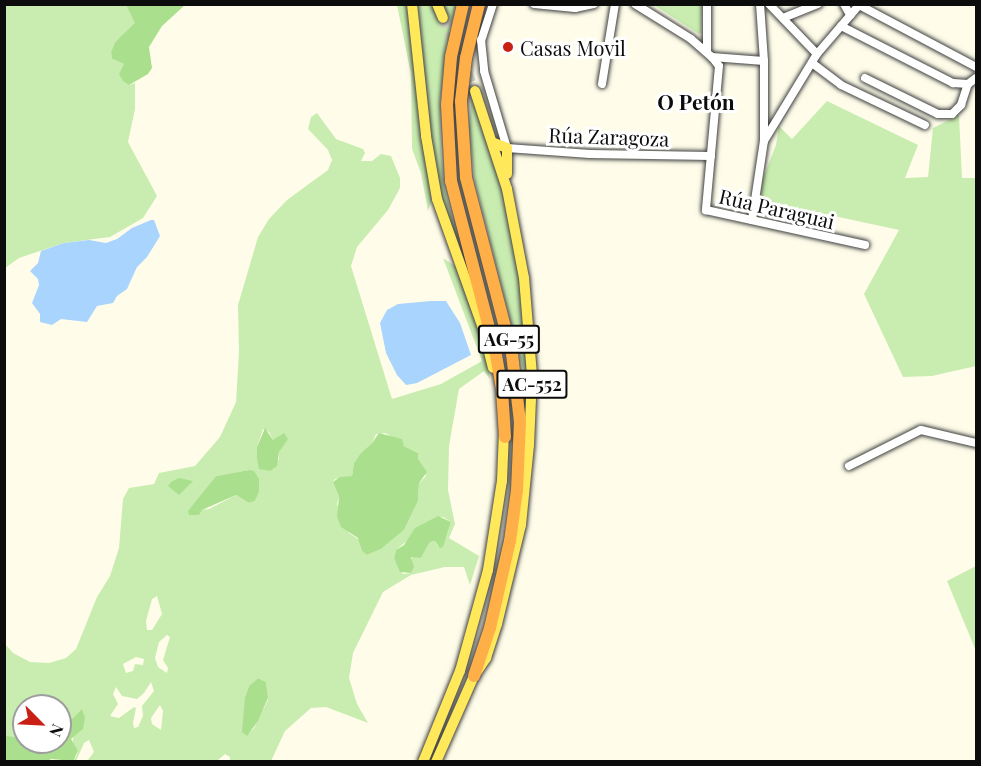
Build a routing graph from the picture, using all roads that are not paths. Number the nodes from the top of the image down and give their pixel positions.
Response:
1 (412, 4) edge
2 (437, 4) edge
3 (463, 4) edge
4 (479, 4) edge
5 (493, 4) edge
6 (534, 4) edge
7 (594, 4) edge
8 (615, 4) edge
9 (635, 4) edge
10 (707, 4) edge
11 (760, 4) edge
12 (769, 4) edge
13 (818, 4) edge
14 (844, 4) edge
15 (859, 5) edge
16 (850, 15) junction
17 (443, 18) tunnel mouth
18 (783, 18) junction
19 (841, 26) junction
20 (709, 54) junction
21 (817, 54) junction
22 (764, 61) junction
23 (812, 63) junction
24 (976, 67) edge
25 (865, 78) dead end
26 (976, 78) edge
27 (602, 84) dead end
28 (968, 84) junction
29 (475, 90) tunnel mouth
30 (925, 125) dead end
31 (764, 141) junction
32 (494, 143) junction
33 (507, 148) junction
34 (711, 156) junction
35 (507, 189) junction
36 (752, 220) junction
37 (865, 245) dead end
38 (505, 437) junction
39 (976, 443) edge
40 (849, 466) dead end
41 (460, 671) junction
42 (474, 676) junction
43 (415, 762) edge
44 (423, 762) edge
45 (438, 762) edge

1 - 38 main road, AC-552
2 - 17 main road
3 - 38 highway, AG-55
4 - 42 highway, AG-55
5 - 33 street
6 - 7 street
8 - 27 street
9 - 20 street
10 - 20 street, Rúa Paraguai
11 - 22 street
12 - 18 street
13 - 18 street
14 - 16 street
15 - 16 street
15 - 24 street
16 - 19 street
18 - 21 street
19 - 21 street
19 - 28 street
20 - 22 street
20 - 34 street, Rúa Paraguai
21 - 23 street
22 - 31 street
23 - 30 street
23 - 31 street
25 - 28 street
26 - 28 street
29 - 32 main road, AC-552
31 - 36 street
32 - 33 main road
32 - 35 main road, AC-552
33 - 34 street, Rúa Zaragoza
33 - 35 main road
34 - 36 street, Rúa Paraguai
35 - 42 main road, AC-552
36 - 37 street, Rúa Paraguai
38 - 41 main road, AC-552
39 - 40 street
41 - 43 main road, AC-552
41 - 44 main road, AC-552
42 - 45 main road, AC-552

